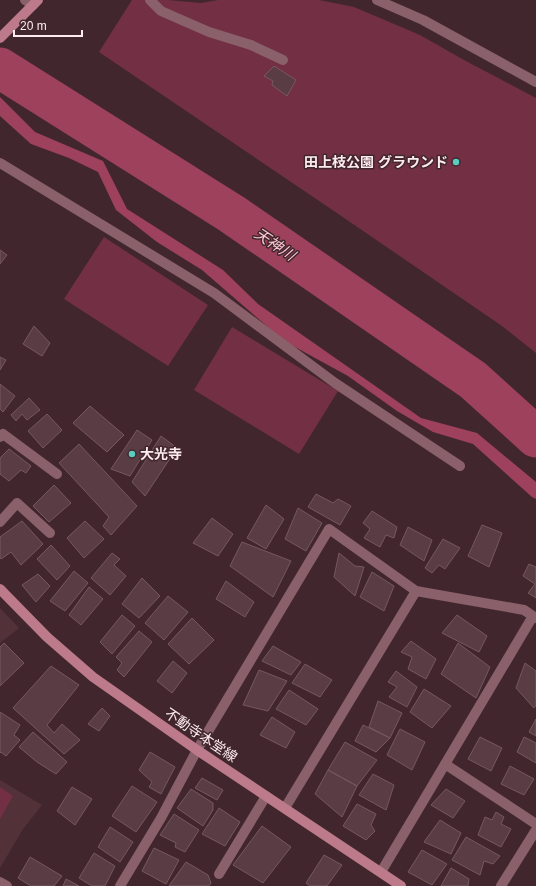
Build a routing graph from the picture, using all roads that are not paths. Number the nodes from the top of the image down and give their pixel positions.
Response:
1 (150, 0) edge
2 (377, 0) edge
3 (32, 2) edge
4 (0, 38) edge
5 (283, 60) dead end
6 (536, 82) edge
7 (0, 163) edge
8 (0, 437) edge
9 (460, 466) dead end
10 (57, 474) dead end
11 (0, 522) edge
12 (50, 533) dead end
13 (0, 589) edge
14 (416, 591) junction
15 (535, 617) edge
16 (197, 750) junction
17 (445, 764) junction
18 (266, 796) junction
19 (285, 808) junction
20 (536, 824) edge
21 (536, 830) edge
22 (381, 872) junction
23 (219, 874) dead end
24 (0, 882) edge
25 (7, 886) edge
26 (120, 886) edge
27 (401, 886) edge
28 (502, 886) edge

1 - 5 street
2 - 6 street
3 - 4 main road
7 - 9 street
8 - 10 street
11 - 12 street
13 - 16 main road, 不動寺本堂線
14 - 15 street
14 - 16 street
14 - 19 street
15 - 17 street
16 - 18 main road, 不動寺本堂線
16 - 26 street
17 - 20 street
17 - 22 street
18 - 19 main road, 不動寺本堂線
18 - 23 street
19 - 22 main road, 不動寺本堂線
21 - 28 street
22 - 27 main road, 不動寺本堂線
24 - 25 street

